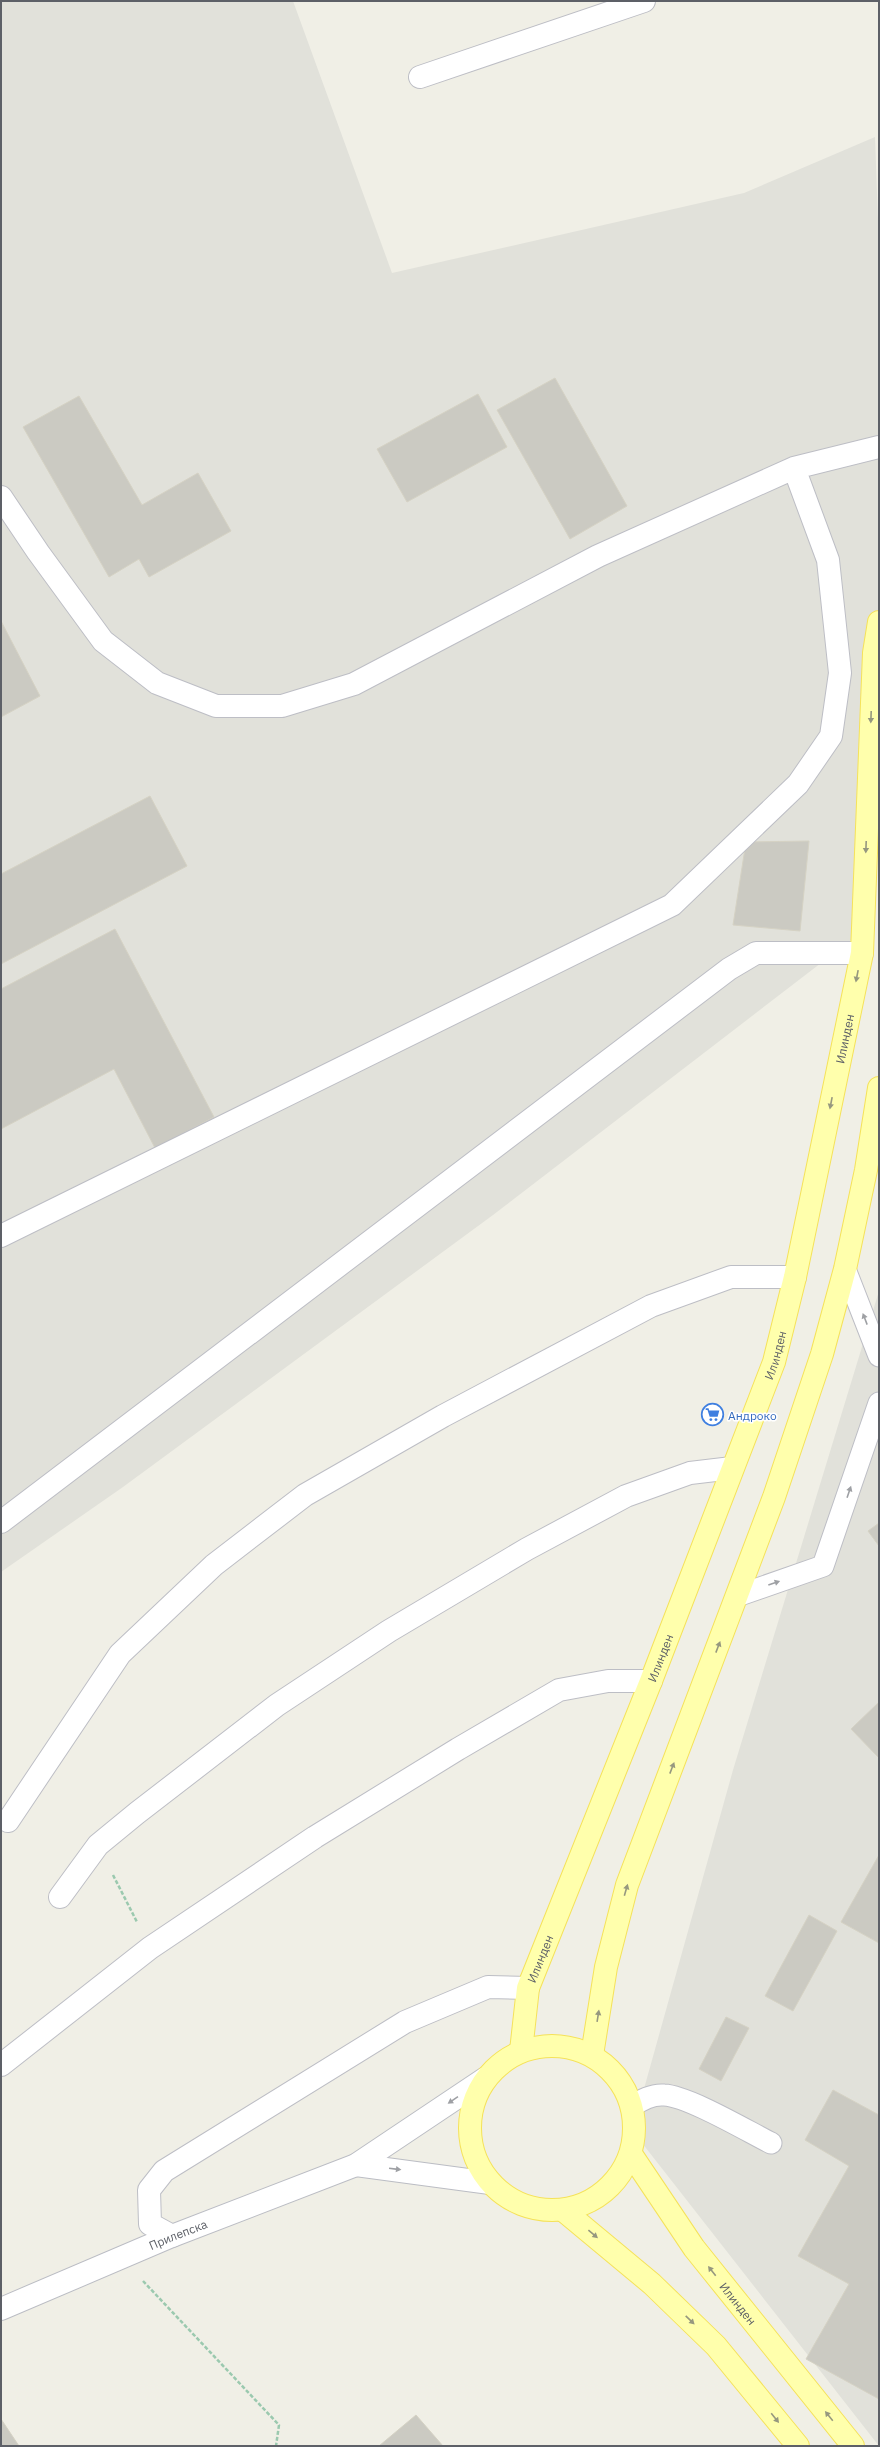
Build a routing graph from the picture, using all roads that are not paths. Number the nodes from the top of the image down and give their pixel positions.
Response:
1 (644, 1) edge
2 (420, 77) dead end
3 (879, 447) edge
4 (794, 468) junction
5 (1, 498) edge
6 (879, 622) edge
7 (862, 953) junction
8 (879, 1088) edge
9 (1, 1236) edge
10 (845, 1269) junction
11 (795, 1277) junction
12 (879, 1356) edge
13 (879, 1403) edge
14 (732, 1468) junction
15 (1, 1522) edge
16 (737, 1596) junction
17 (651, 1681) junction
18 (8, 1821) dead end
19 (60, 1897) dead end
20 (528, 1988) junction
21 (521, 2051) junction
22 (592, 2055) junction
23 (1, 2065) edge
24 (486, 2078) junction
25 (632, 2107) junction
26 (771, 2143) dead end
27 (631, 2154) junction
28 (356, 2165) junction
29 (490, 2183) junction
30 (563, 2210) junction
31 (172, 2236) junction
32 (1, 2310) edge
33 (798, 2446) edge
34 (853, 2446) edge

1 - 2 street
3 - 4 street
4 - 5 street
4 - 9 street
6 -> 7 main road, Илинден
7 -> 11 main road, Илинден
7 - 15 street
8 - 10 main road
12 -> 10 lane
10 - 16 main road
11 - 14 main road, Илинден
11 - 18 street
16 -> 13 lane
14 - 17 main road, Илинден
14 - 19 street
22 -> 16 main road
17 - 20 main road, Илинден
17 - 23 street
20 - 21 main road, Илинден
20 - 31 street
21 - 22 main road
21 - 24 main road
22 - 25 main road
24 -> 28 street, Прилепска
24 - 29 main road
25 - 26 lane
25 - 27 main road
27 - 30 main road
34 -> 27 main road, Илинден
28 -> 29 street, Прилепска
28 - 31 street, Прилепска
29 - 30 main road
30 -> 33 main road
31 - 32 street, Прилепска

